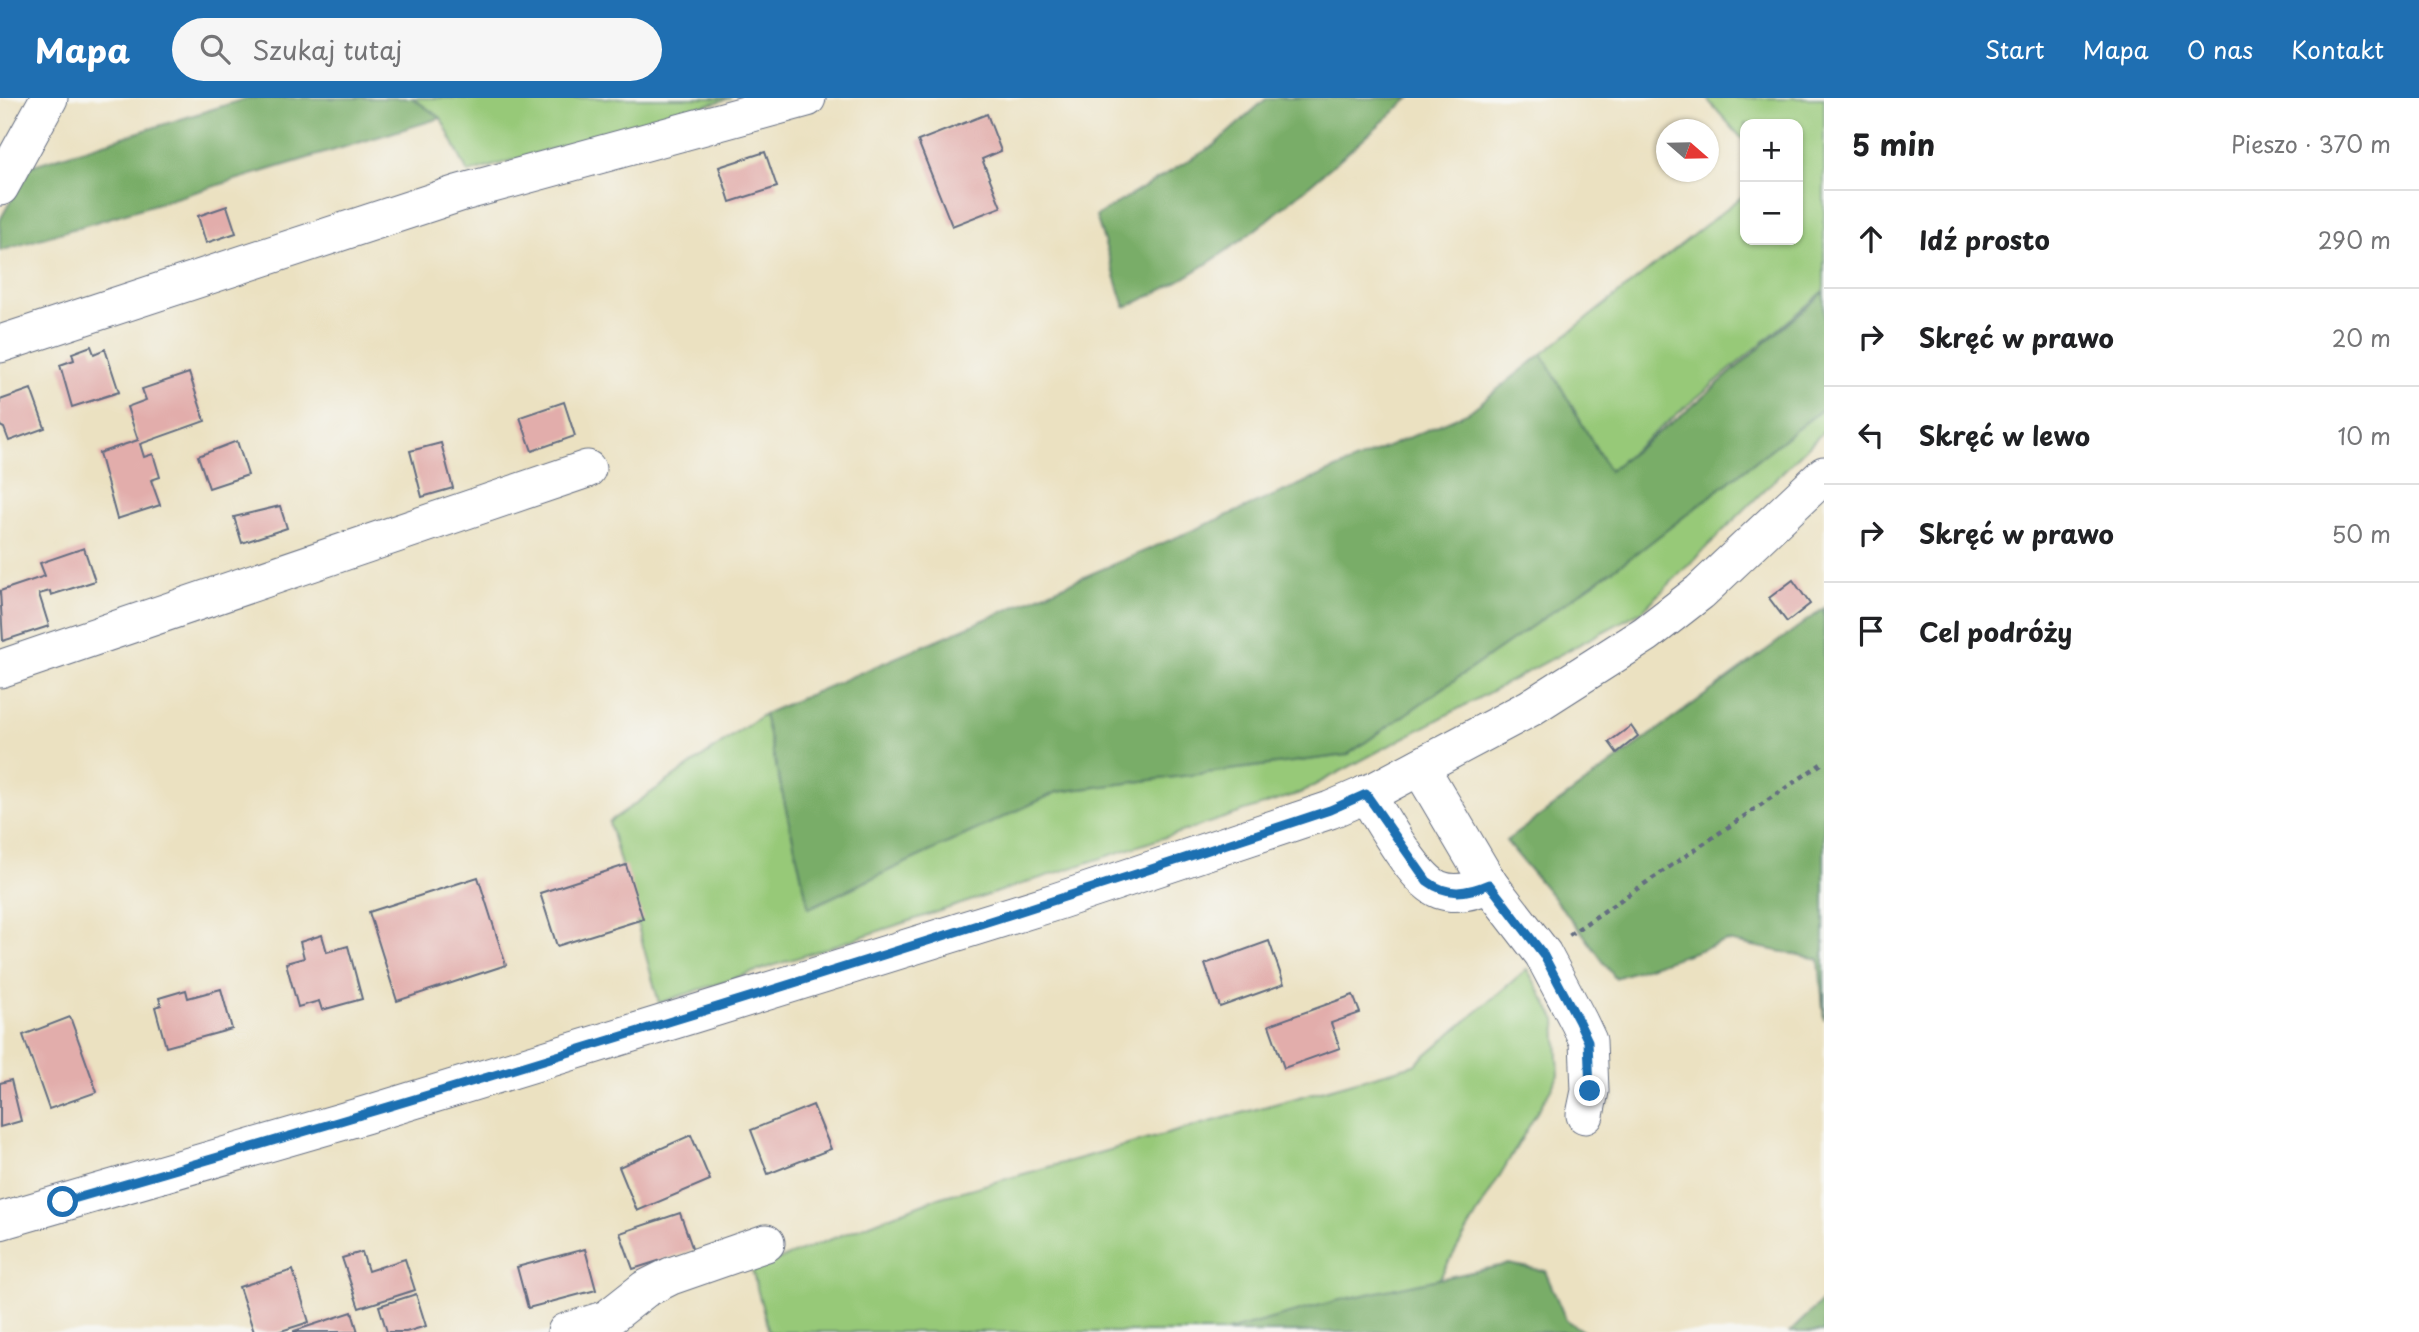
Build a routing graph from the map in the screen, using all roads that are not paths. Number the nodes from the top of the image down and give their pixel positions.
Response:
1 (50, 98) edge
2 (807, 98) edge
3 (0, 187) edge
4 (0, 344) edge
5 (587, 469) dead end
6 (1824, 475) edge
7 (0, 669) edge
8 (1420, 767) junction
9 (1366, 794) junction
10 (1489, 884) junction
11 (1585, 1115) dead end
12 (0, 1221) edge
13 (766, 1243) dead end
14 (566, 1332) edge

1 - 3 street
2 - 4 street
5 - 7 street
6 - 8 street
8 - 9 street
8 - 10 street
9 - 10 street
9 - 12 street
10 - 11 street
13 - 14 street

